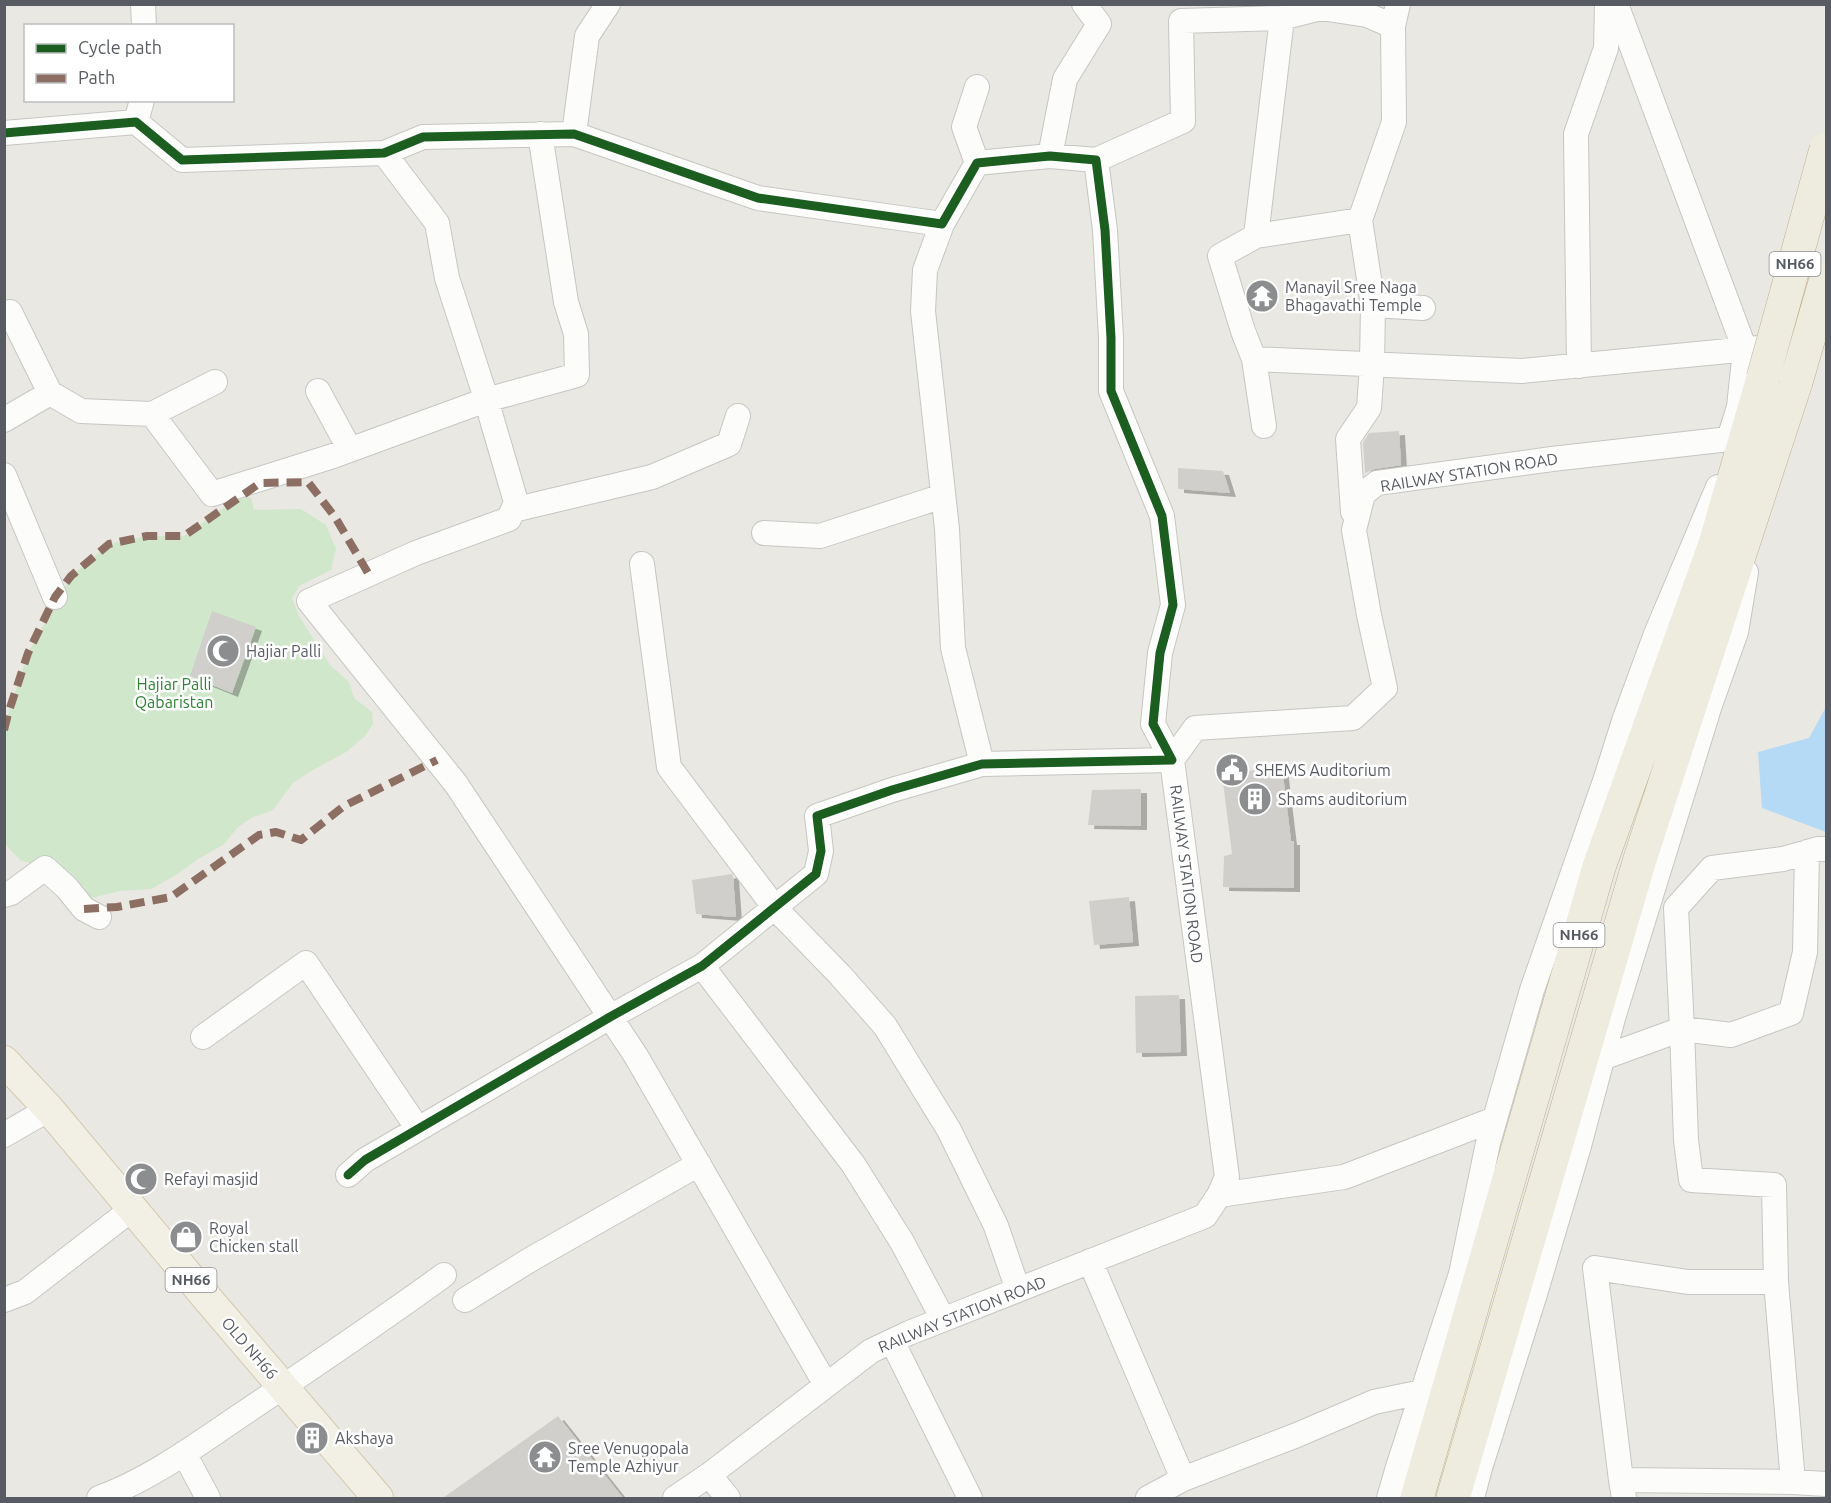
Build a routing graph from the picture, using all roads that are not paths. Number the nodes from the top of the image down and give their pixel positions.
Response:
1 (143, 4) edge
2 (608, 4) edge
3 (1084, 4) edge
4 (1607, 4) edge
5 (1616, 4) edge
6 (1396, 15) edge
7 (1282, 18) junction
8 (144, 24) edge
9 (977, 87) dead end
10 (139, 111) edge
11 (4, 133) edge
12 (540, 134) junction
13 (574, 134) junction
14 (1827, 149) edge
15 (384, 153) junction
16 (1050, 156) junction
17 (1096, 160) junction
18 (977, 163) junction
19 (1360, 220) junction
20 (942, 224) junction
21 (1256, 236) junction
22 (1827, 279) edge
23 (1373, 306) junction
24 (1423, 308) dead end
25 (4, 315) edge
26 (1827, 339) edge
27 (1745, 350) junction
28 (1254, 359) junction
29 (1372, 364) junction
30 (1579, 366) junction
31 (215, 382) dead end
32 (1759, 388) junction
33 (318, 391) dead end
34 (50, 393) junction
35 (486, 400) junction
36 (152, 414) junction
37 (738, 416) dead end
38 (4, 420) edge
39 (1264, 426) dead end
40 (350, 450) junction
41 (4, 475) edge
42 (943, 496) junction
43 (1757, 507) junction
44 (513, 510) junction
45 (1354, 530) junction
46 (764, 533) dead end
47 (642, 564) dead end
48 (55, 597) dead end
49 (1172, 760) junction
50 (982, 764) junction
51 (1817, 851) edge
52 (4, 895) edge
53 (775, 908) junction
54 (99, 917) dead end
55 (702, 966) junction
56 (610, 1017) junction
57 (1682, 1029) junction
58 (202, 1037) dead end
59 (1602, 1058) junction
60 (4, 1061) edge
61 (49, 1109) junction
62 (1495, 1119) junction
63 (418, 1129) junction
64 (4, 1135) edge
65 (699, 1164) junction
66 (348, 1175) dead end
67 (1219, 1195) junction
68 (132, 1209) junction
69 (1090, 1261) junction
70 (444, 1275) dead end
71 (1776, 1282) junction
72 (1018, 1290) junction
73 (4, 1300) edge
74 (465, 1300) dead end
75 (943, 1319) junction
76 (892, 1341) junction
77 (826, 1385) junction
78 (283, 1387) junction
79 (1422, 1392) junction
80 (184, 1453) junction
81 (709, 1475) junction
82 (1183, 1479) junction
83 (1793, 1482) junction
84 (1827, 1484) edge
85 (1622, 1490) edge
86 (99, 1498) edge
87 (208, 1498) edge
88 (378, 1498) edge
89 (675, 1498) edge
90 (728, 1498) edge
91 (970, 1498) edge
92 (1148, 1498) edge
93 (1389, 1498) edge
94 (1417, 1498) edge
95 (1453, 1498) edge
96 (1472, 1498) edge

1 - 8 street
2 - 13 street
3 - 16 street
4 - 30 street
5 - 27 street, RAILWAY STATION ROAD
6 - 7 street
6 - 19 street
7 - 17 street
7 - 21 street
9 - 18 street
10 - 11 street
10 - 15 street
12 - 13 street
12 - 15 street
12 - 35 street
13 - 20 street
14 - 32 highway, NH66, bridge
15 - 35 street
16 - 17 street
16 - 18 street
17 - 49 street
18 - 20 street
19 - 21 street
19 - 23 street
20 - 42 street
21 - 28 street
22 - 43 highway, NH66, bridge
23 - 24 street
23 - 29 street
25 - 34 street
26 - 27 street
27 - 30 street
27 - 45 street, RAILWAY STATION ROAD
28 - 29 street
28 - 39 street
29 - 30 street
29 - 45 street
31 - 36 street
32 - 62 street
32 - 94 highway, NH66
33 - 40 street
34 - 36 street
34 - 38 street
35 - 40 street
35 - 44 street
36 - 40 street
37 - 44 street
41 - 48 street
42 - 46 street
42 - 50 street
43 - 59 street
43 - 95 highway, NH66
44 - 56 street
45 - 49 street, RAILWAY STATION ROAD
47 - 53 street
49 - 50 street
49 - 67 street, RAILWAY STATION ROAD
50 - 53 street
51 - 57 street
51 - 57 street
52 - 54 street
53 - 55 street
53 - 72 street
55 - 56 street
55 - 75 street
56 - 63 street
56 - 65 street
57 - 59 street
57 - 71 street
58 - 63 street
59 - 96 street
60 - 61 main road, OLD NH66 / NH66
61 - 64 street
61 - 68 main road, OLD NH66 / NH66
62 - 67 street
62 - 79 street
63 - 66 street
65 - 74 street
65 - 77 street
67 - 69 street, RAILWAY STATION ROAD
68 - 73 street
68 - 78 main road, OLD NH66 / NH66
69 - 72 street, RAILWAY STATION ROAD
69 - 82 street
70 - 78 street
71 - 83 street
71 - 85 street
72 - 75 street, RAILWAY STATION ROAD
75 - 76 street, RAILWAY STATION ROAD
76 - 77 street, RAILWAY STATION ROAD
76 - 91 street
77 - 81 street, RAILWAY STATION ROAD
78 - 80 street
78 - 88 main road, OLD NH66 / NH66
79 - 82 street
79 - 93 street
80 - 86 street
80 - 87 street
81 - 89 street, RAILWAY STATION ROAD
81 - 90 street
82 - 92 street
83 - 84 street
83 - 85 street

